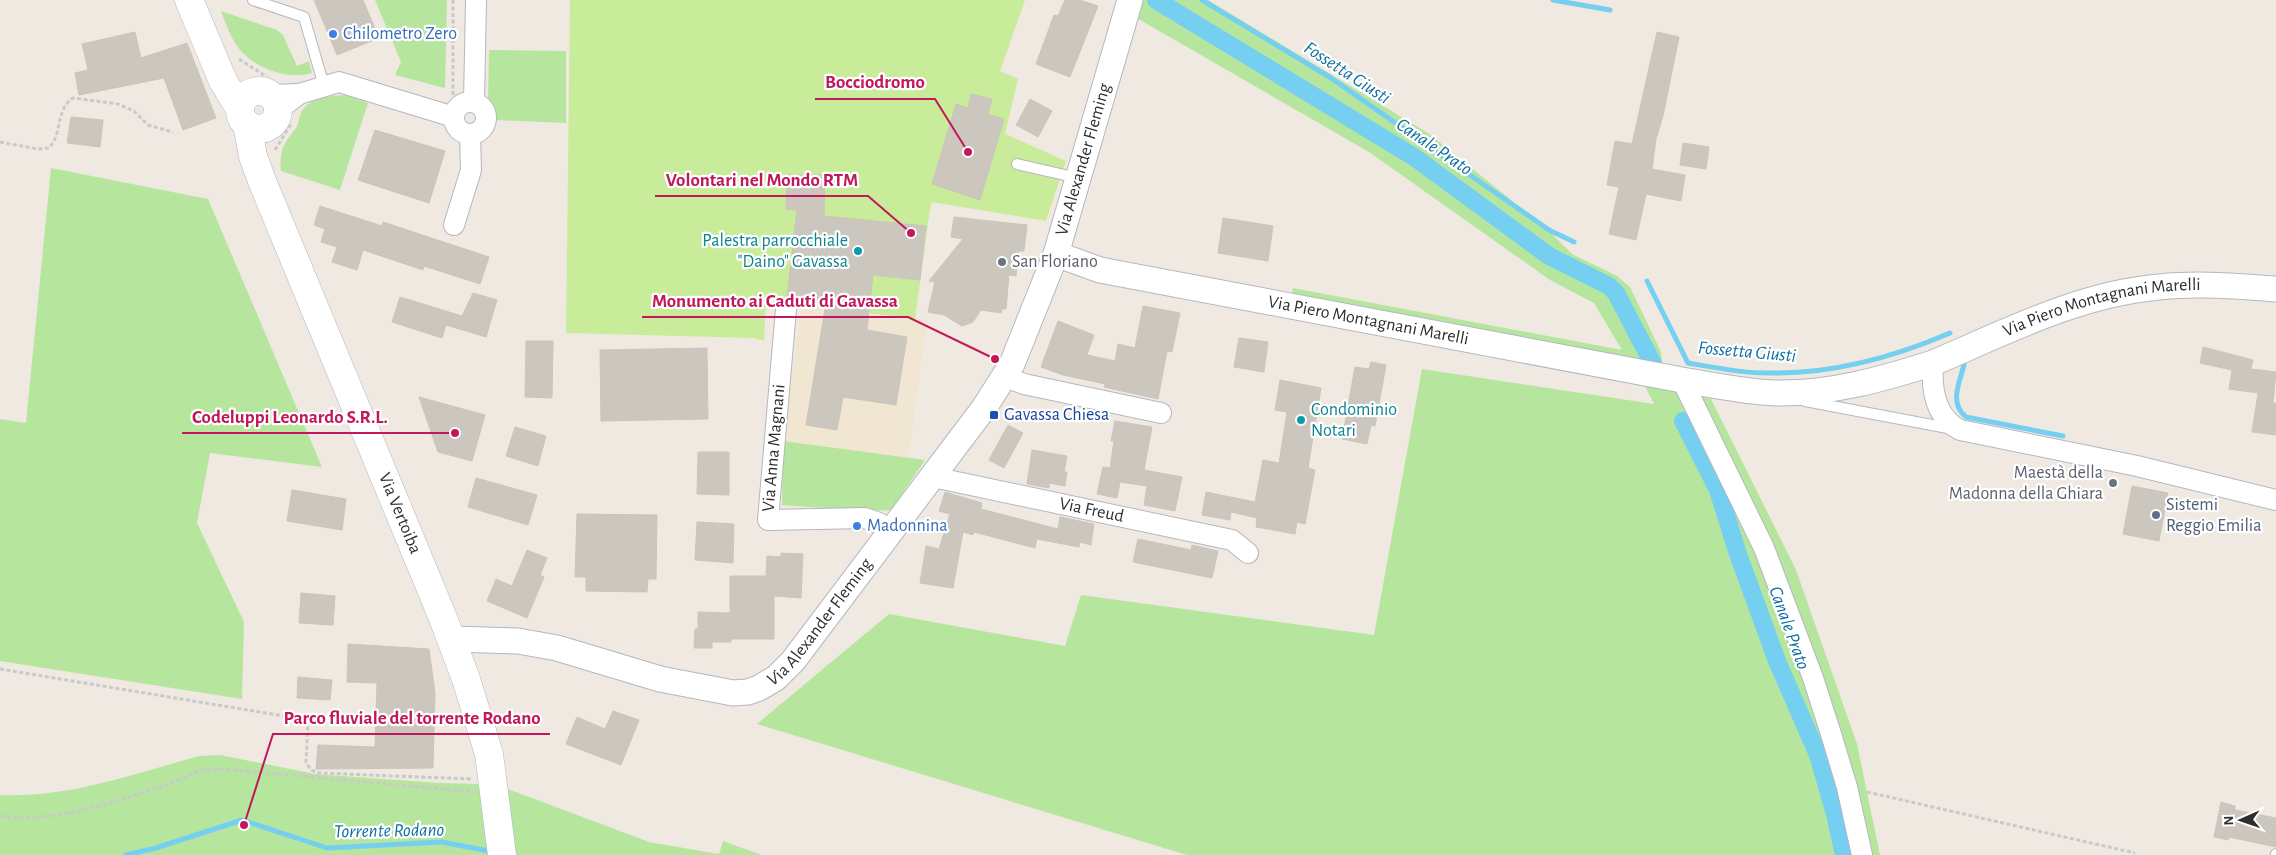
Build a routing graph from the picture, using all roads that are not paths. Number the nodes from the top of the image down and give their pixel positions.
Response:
1 (189, 0) edge
2 (254, 0) edge
3 (476, 0) edge
4 (1130, 0) edge
5 (324, 86) junction
6 (474, 102) junction
7 (262, 109) junction
8 (454, 117) junction
9 (470, 134) junction
10 (1017, 164) dead end
11 (1078, 178) junction
12 (454, 225) dead end
13 (1056, 254) junction
14 (2276, 289) edge
15 (786, 309) dead end
16 (1933, 363) junction
17 (1005, 377) junction
18 (1682, 380) junction
19 (1745, 390) junction
20 (1161, 413) dead end
21 (1960, 430) junction
22 (932, 477) junction
23 (2276, 500) edge
24 (891, 532) junction
25 (1248, 553) dead end
26 (451, 640) junction
27 (502, 855) edge
28 (1862, 855) edge

1 - 7 main road
2 - 5 lane
3 - 6 street
4 - 11 street, Via Alexander Fleming
5 - 7 street
5 - 8 street
6 - 8 street
6 - 9 street
7 - 26 main road, Via Vertoiba
8 - 9 street
9 - 12 street
10 - 11 lane
11 - 13 street, Via Alexander Fleming
13 - 17 street, Via Alexander Fleming
13 - 18 street, Via Piero Montagnani Marelli
14 - 16 street, Via Piero Montagnani Marelli
15 - 24 street, Via Anna Magnani
16 - 19 street, Via Piero Montagnani Marelli
16 - 21 street
17 - 20 street
17 - 22 street, Via Alexander Fleming
18 - 19 street, Via Piero Montagnani Marelli
18 - 28 street
19 - 21 lane
21 - 23 street
22 - 24 street, Via Alexander Fleming
22 - 25 street, Via Freud
24 - 26 street, Via Alexander Fleming
26 - 27 main road, Via Vertoiba

